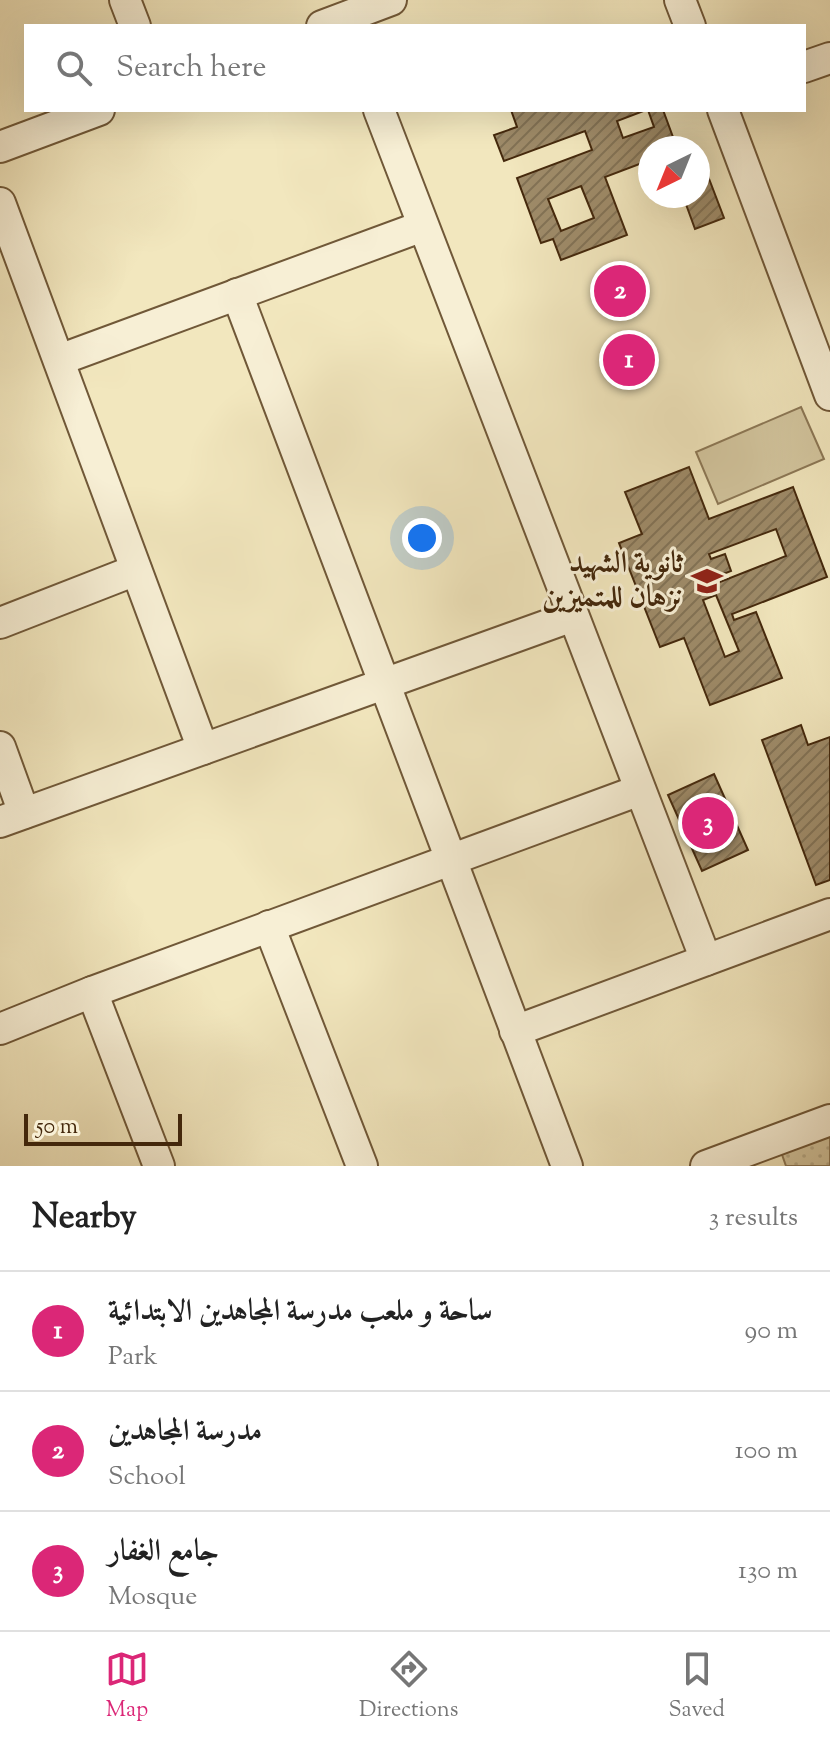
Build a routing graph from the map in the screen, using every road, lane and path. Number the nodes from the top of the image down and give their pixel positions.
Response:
1 (125, 0) edge
2 (391, 0) edge
3 (680, 0) edge
4 (337, 23) edge
5 (134, 24) edge
6 (689, 24) edge
7 (830, 58) edge
8 (806, 66) edge
9 (94, 112) edge
10 (380, 112) edge
11 (724, 112) edge
12 (0, 147) edge
13 (0, 203) edge
14 (423, 226) junction
15 (237, 294) junction
16 (59, 360) junction
17 (830, 395) edge
18 (136, 570) junction
19 (573, 616) junction
20 (0, 623) edge
21 (384, 684) junction
22 (0, 747) edge
23 (203, 749) junction
24 (640, 790) junction
25 (12, 818) edge
26 (451, 859) junction
27 (830, 914) edge
28 (269, 926) junction
29 (706, 960) junction
30 (92, 992) junction
31 (0, 1029) edge
32 (515, 1031) junction
33 (830, 1120) edge
34 (763, 1156) edge
35 (159, 1166) edge
36 (362, 1166) edge
37 (567, 1166) edge
38 (706, 1166) edge

1 - 5 street
2 - 4 street
3 - 6 street
7 - 8 street
9 - 12 street
10 - 14 street
11 - 17 street
13 - 16 street
14 - 15 street
14 - 19 street
15 - 16 street
15 - 21 street
16 - 18 street
18 - 20 street
18 - 23 street
19 - 21 street
19 - 24 street
21 - 23 street
21 - 26 street
22 - 25 street
23 - 25 street
24 - 26 street
24 - 29 street
26 - 28 street
26 - 32 street
27 - 29 street
28 - 30 street
28 - 36 street
29 - 32 street
30 - 31 street
30 - 35 street
32 - 37 street
33 - 34 street
34 - 38 street

